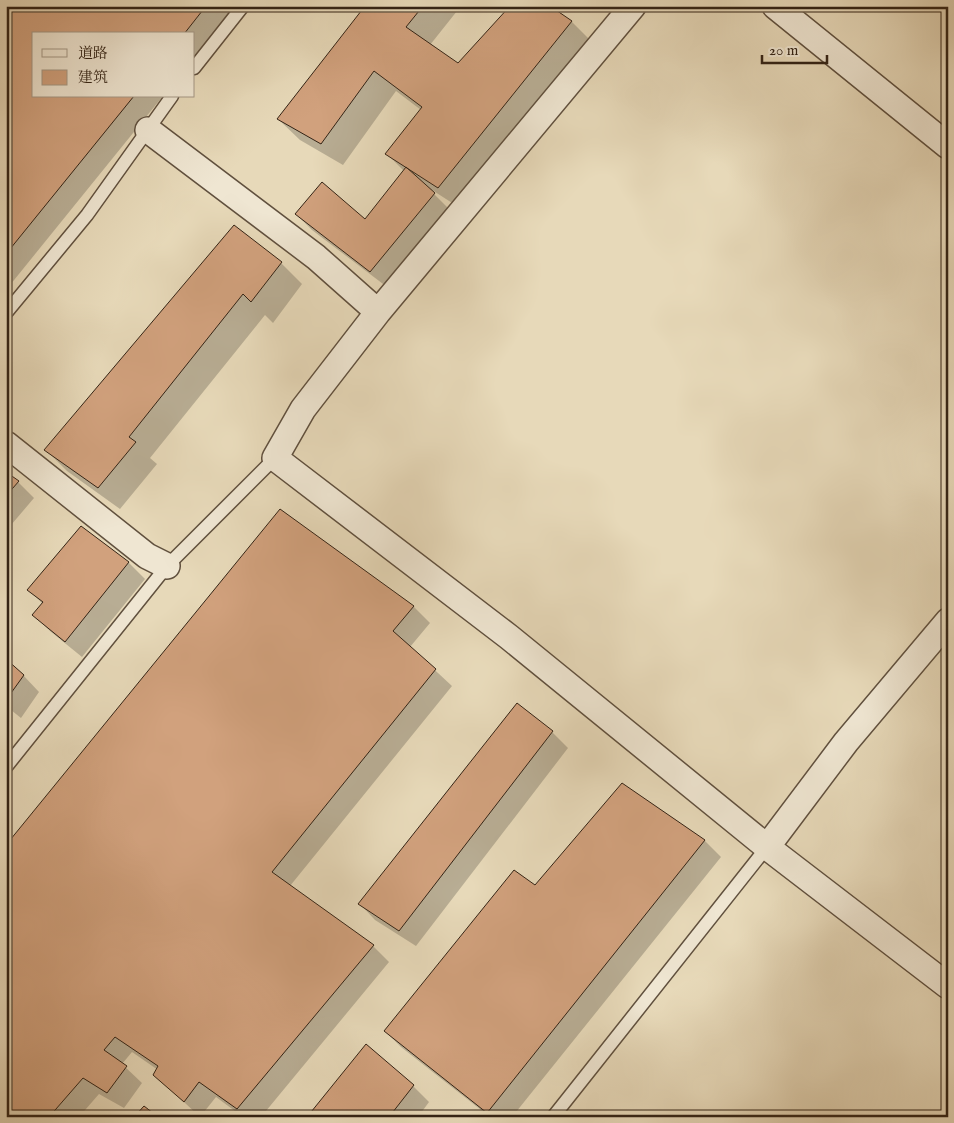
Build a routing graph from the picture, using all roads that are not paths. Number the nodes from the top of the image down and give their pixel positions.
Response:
1 (244, 6) edge
2 (633, 6) edge
3 (774, 6) edge
4 (195, 67) edge
5 (171, 98) edge
6 (148, 130) junction
7 (948, 146) edge
8 (378, 312) junction
9 (6, 313) edge
10 (6, 444) edge
11 (275, 458) junction
12 (167, 566) junction
13 (948, 621) edge
14 (6, 768) edge
15 (767, 848) junction
16 (948, 986) edge
17 (553, 1117) edge

1 - 4 lane
2 - 8 street
3 - 7 street
5 - 6 lane
6 - 8 street
6 - 9 lane
8 - 11 street
10 - 12 street
11 - 12 lane
11 - 15 street
12 - 14 lane
13 - 15 street
15 - 16 street
15 - 17 lane

